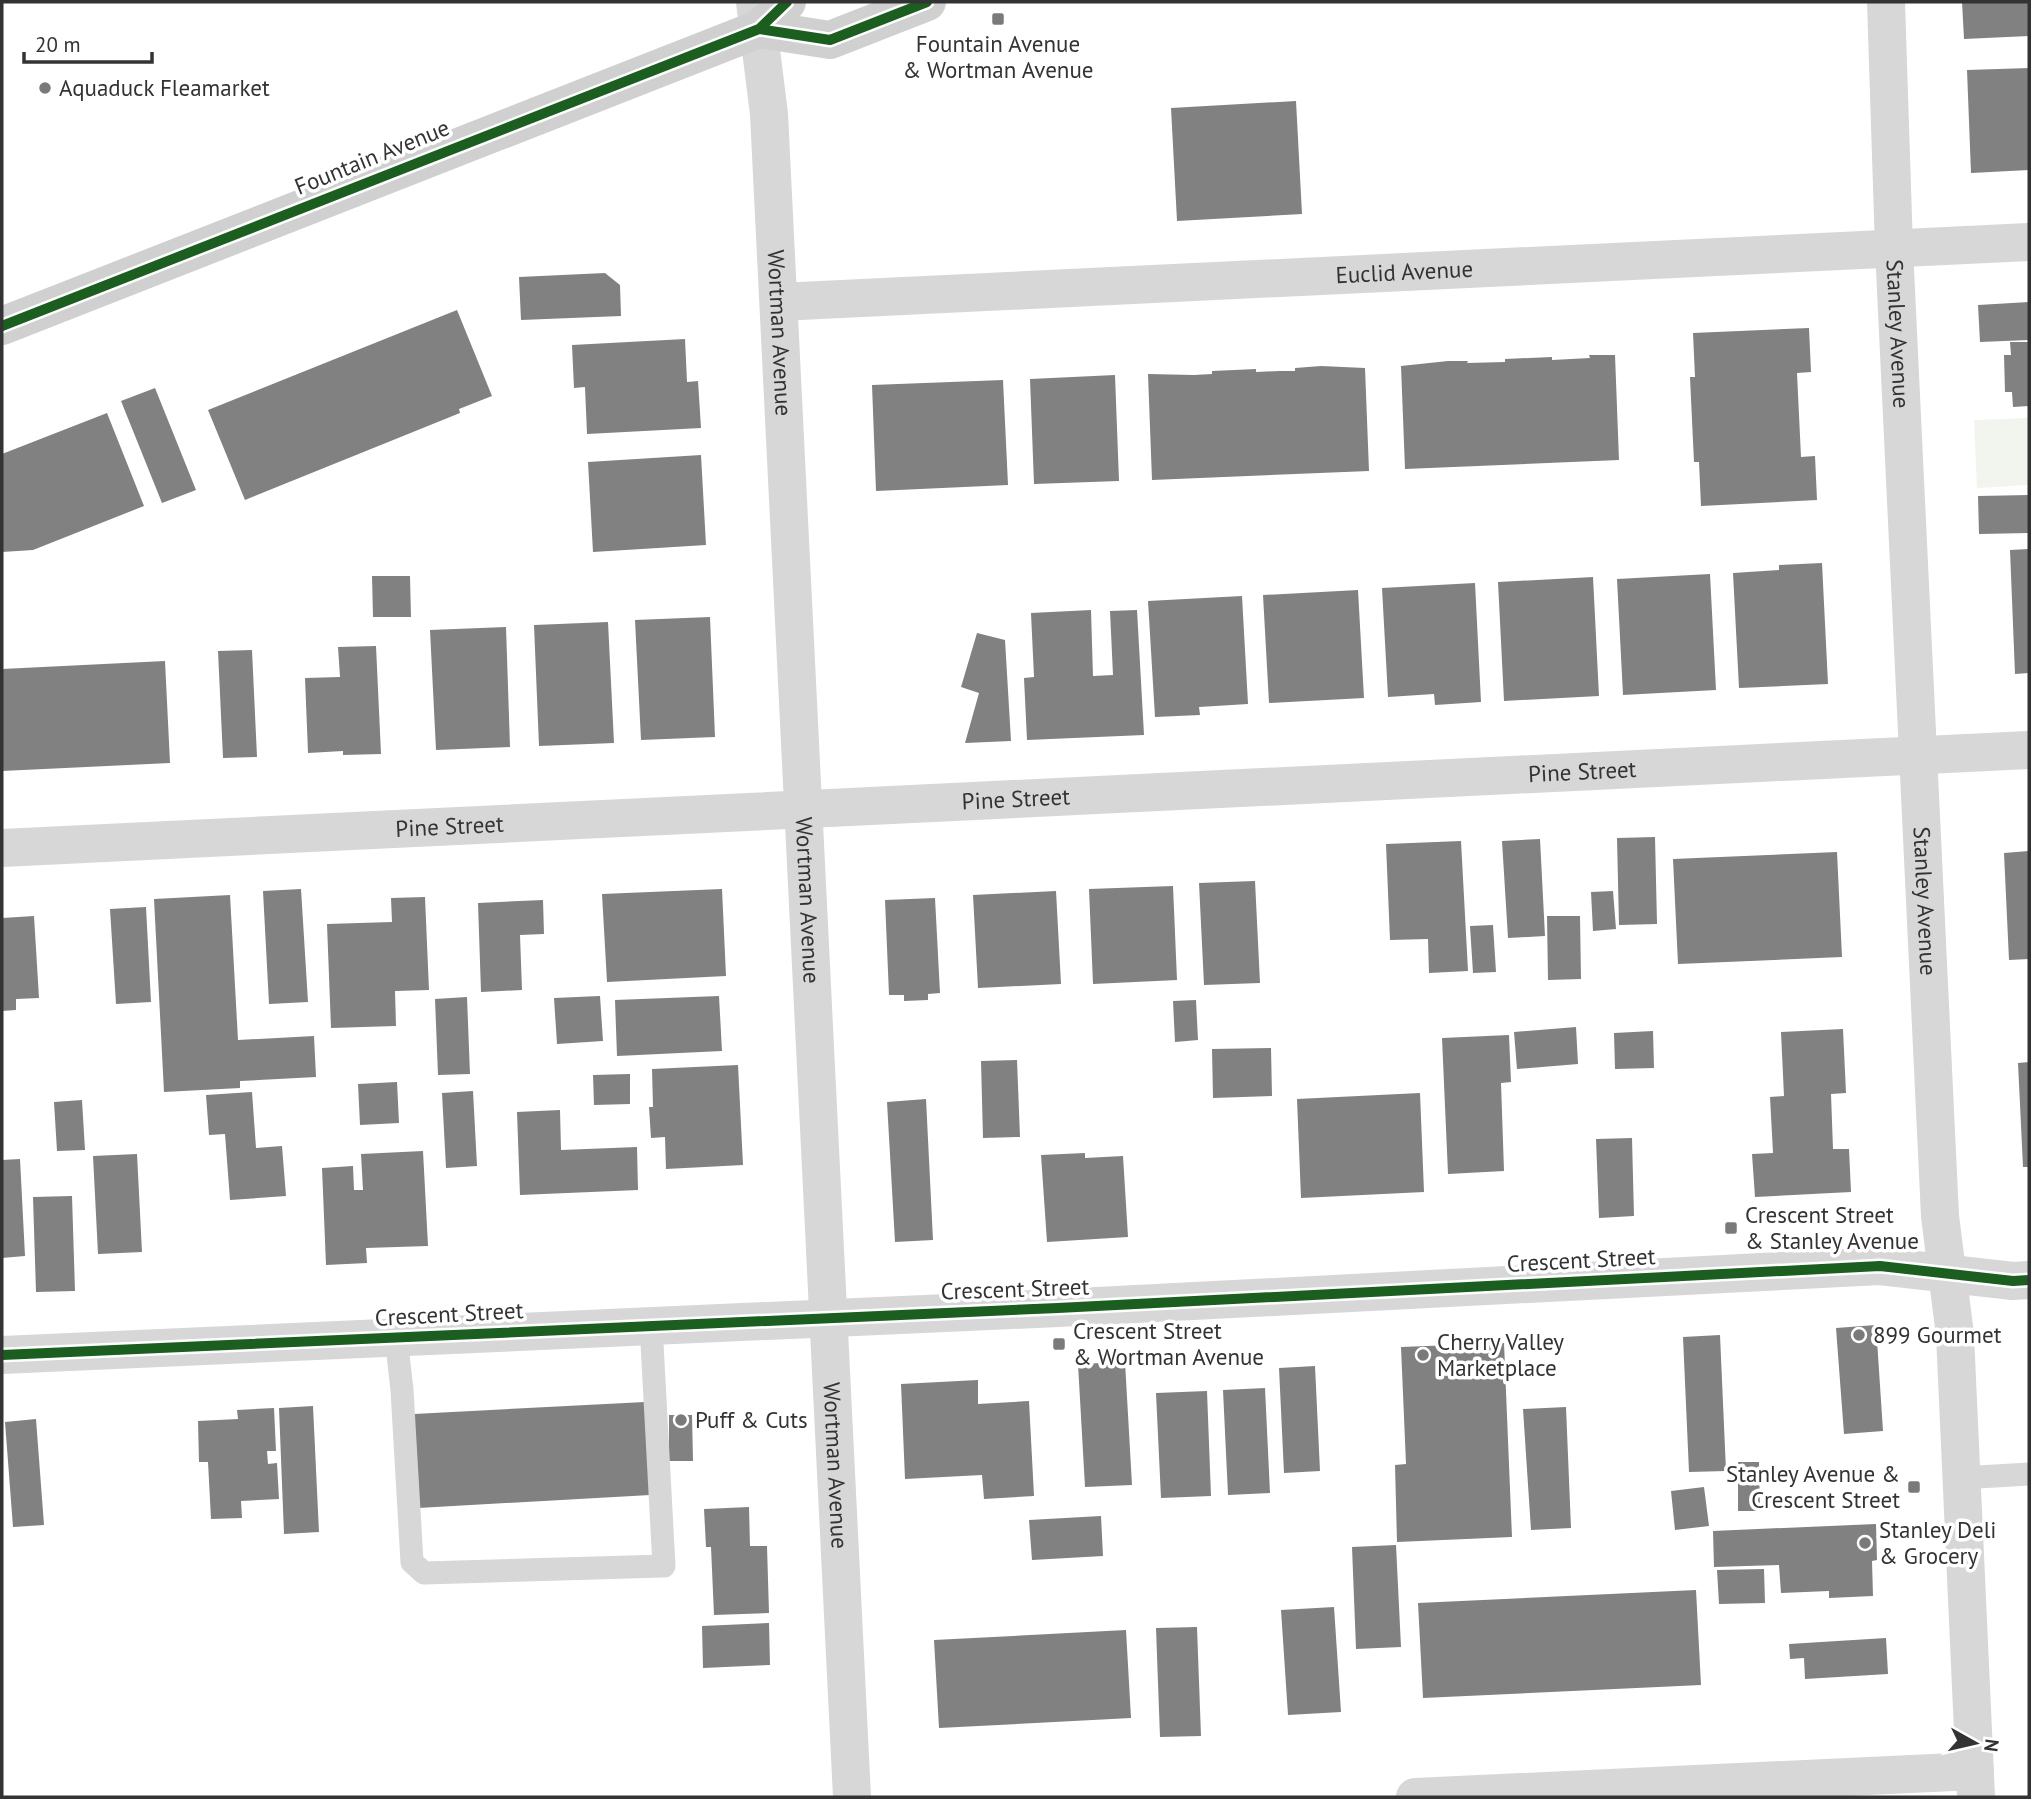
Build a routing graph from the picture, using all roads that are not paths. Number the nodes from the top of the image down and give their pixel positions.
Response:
1 (787, 2) edge
2 (927, 2) edge
3 (1886, 2) edge
4 (757, 15) edge
5 (2029, 242) edge
6 (1894, 248) junction
7 (779, 302) junction
8 (2, 326) edge
9 (2029, 750) edge
10 (1918, 756) junction
11 (803, 810) junction
12 (2, 848) edge
13 (1947, 1274) junction
14 (2029, 1280) edge
15 (829, 1317) junction
16 (651, 1325) junction
17 (396, 1337) junction
18 (2, 1355) edge
19 (2029, 1474) edge
20 (1961, 1478) junction
21 (1976, 1784) edge
22 (852, 1797) edge
23 (1415, 1797) edge

1 - 4 main road, Fountain Avenue
2 - 4 main road
3 - 6 street, Stanley Avenue
4 - 7 street, Wortman Avenue
4 - 8 main road, Fountain Avenue
5 - 6 street, Euclid Avenue
6 - 7 street, Euclid Avenue
6 - 10 street, Stanley Avenue
7 - 11 street, Wortman Avenue
9 - 10 street, Pine Street
10 - 11 street, Pine Street
10 - 13 street, Stanley Avenue
11 - 12 street, Pine Street
11 - 15 street, Wortman Avenue
13 - 14 street, Crescent Street
13 - 15 street, Crescent Street
13 - 20 street, Stanley Avenue
15 - 16 street, Crescent Street
15 - 22 street, Wortman Avenue
16 - 17 street, Crescent Street
16 - 17 lane
17 - 18 street, Crescent Street
19 - 20 lane
20 - 21 street, Stanley Avenue
21 - 23 street

